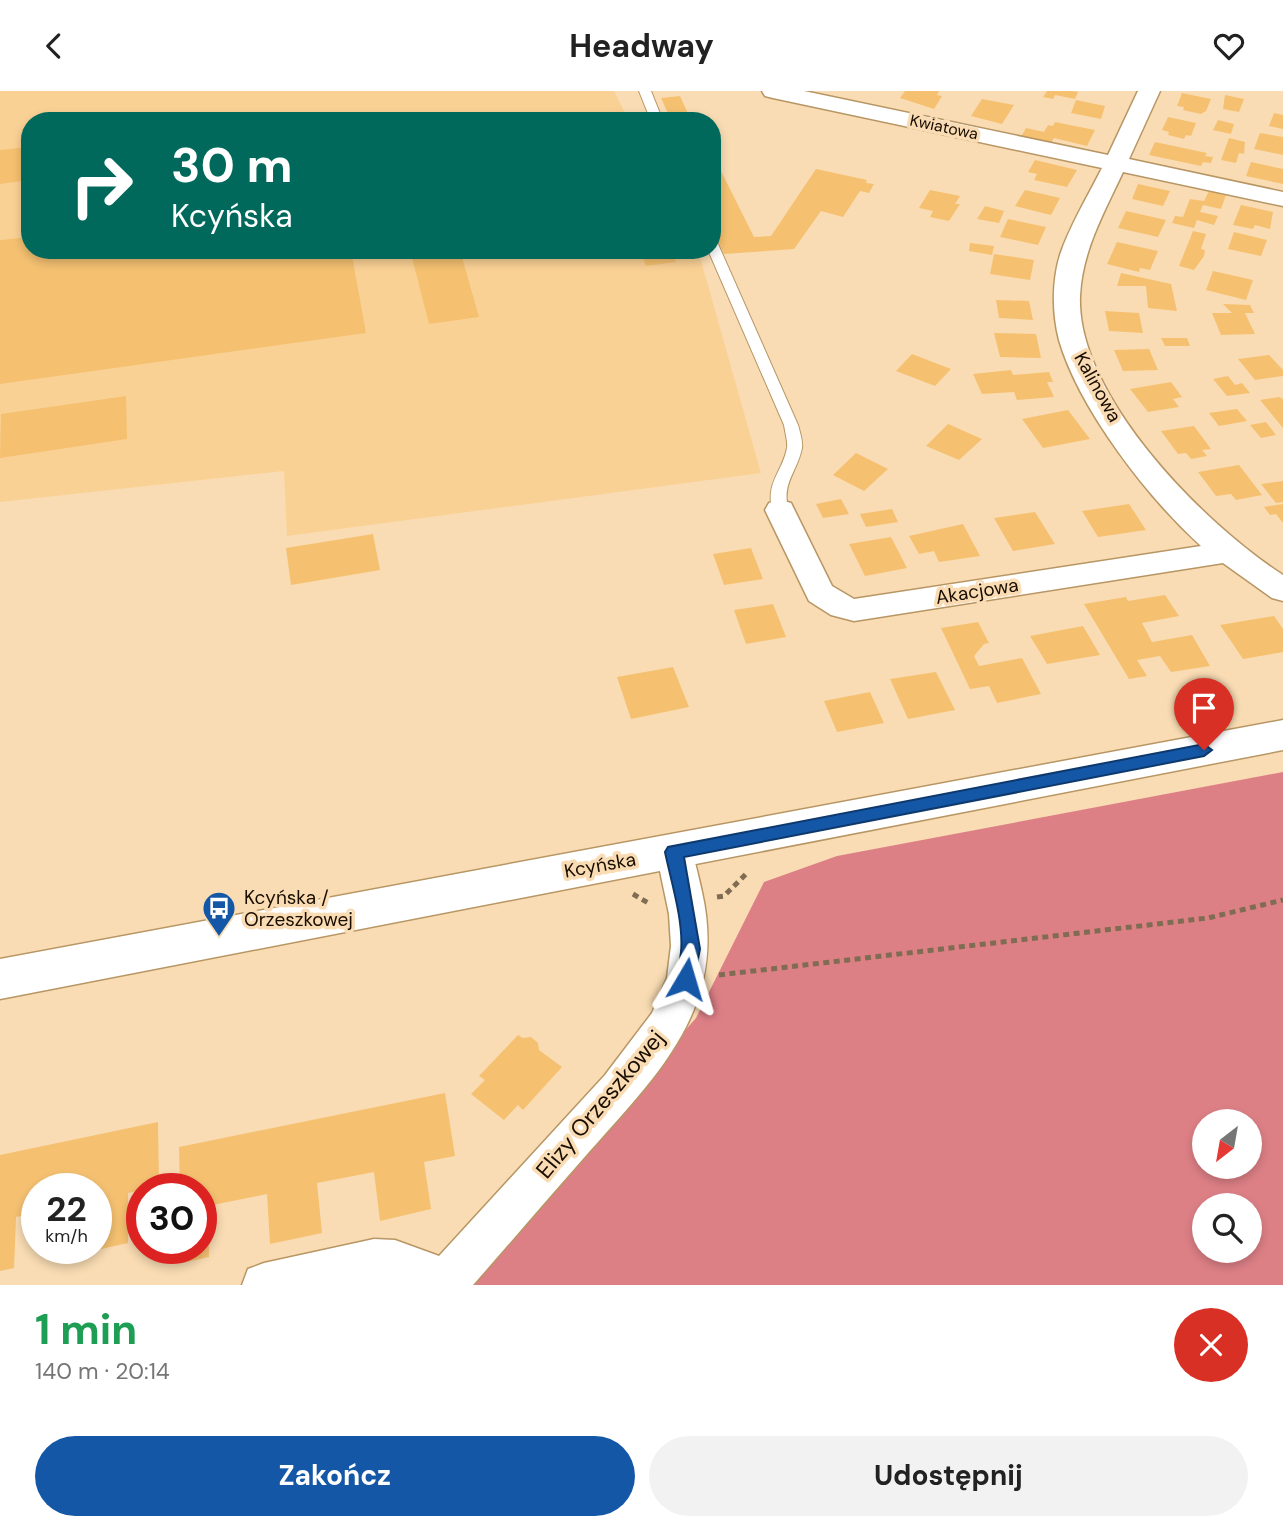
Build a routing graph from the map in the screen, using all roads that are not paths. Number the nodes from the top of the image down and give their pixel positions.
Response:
1 (645, 91) edge
2 (773, 91) edge
3 (1149, 91) edge
4 (653, 112) edge
5 (1114, 163) junction
6 (1283, 199) edge
7 (719, 259) edge
8 (780, 510) joint
9 (1229, 552) junction
10 (1283, 590) edge
11 (1283, 735) edge
12 (674, 852) junction
13 (0, 979) edge
14 (445, 1283) edge
15 (264, 1285) edge

1 - 4 lane
2 - 5 street, Kwiatowa
3 - 5 street, Kalinowa
5 - 6 street, Kwiatowa
5 - 9 street, Kalinowa
7 - 8 lane
8 - 9 street, Akacjowa
9 - 10 street, Kalinowa
11 - 12 street, Kcyńska
12 - 13 street, Kcyńska
12 - 14 street, Elizy Orzeszkowej
14 - 15 street

